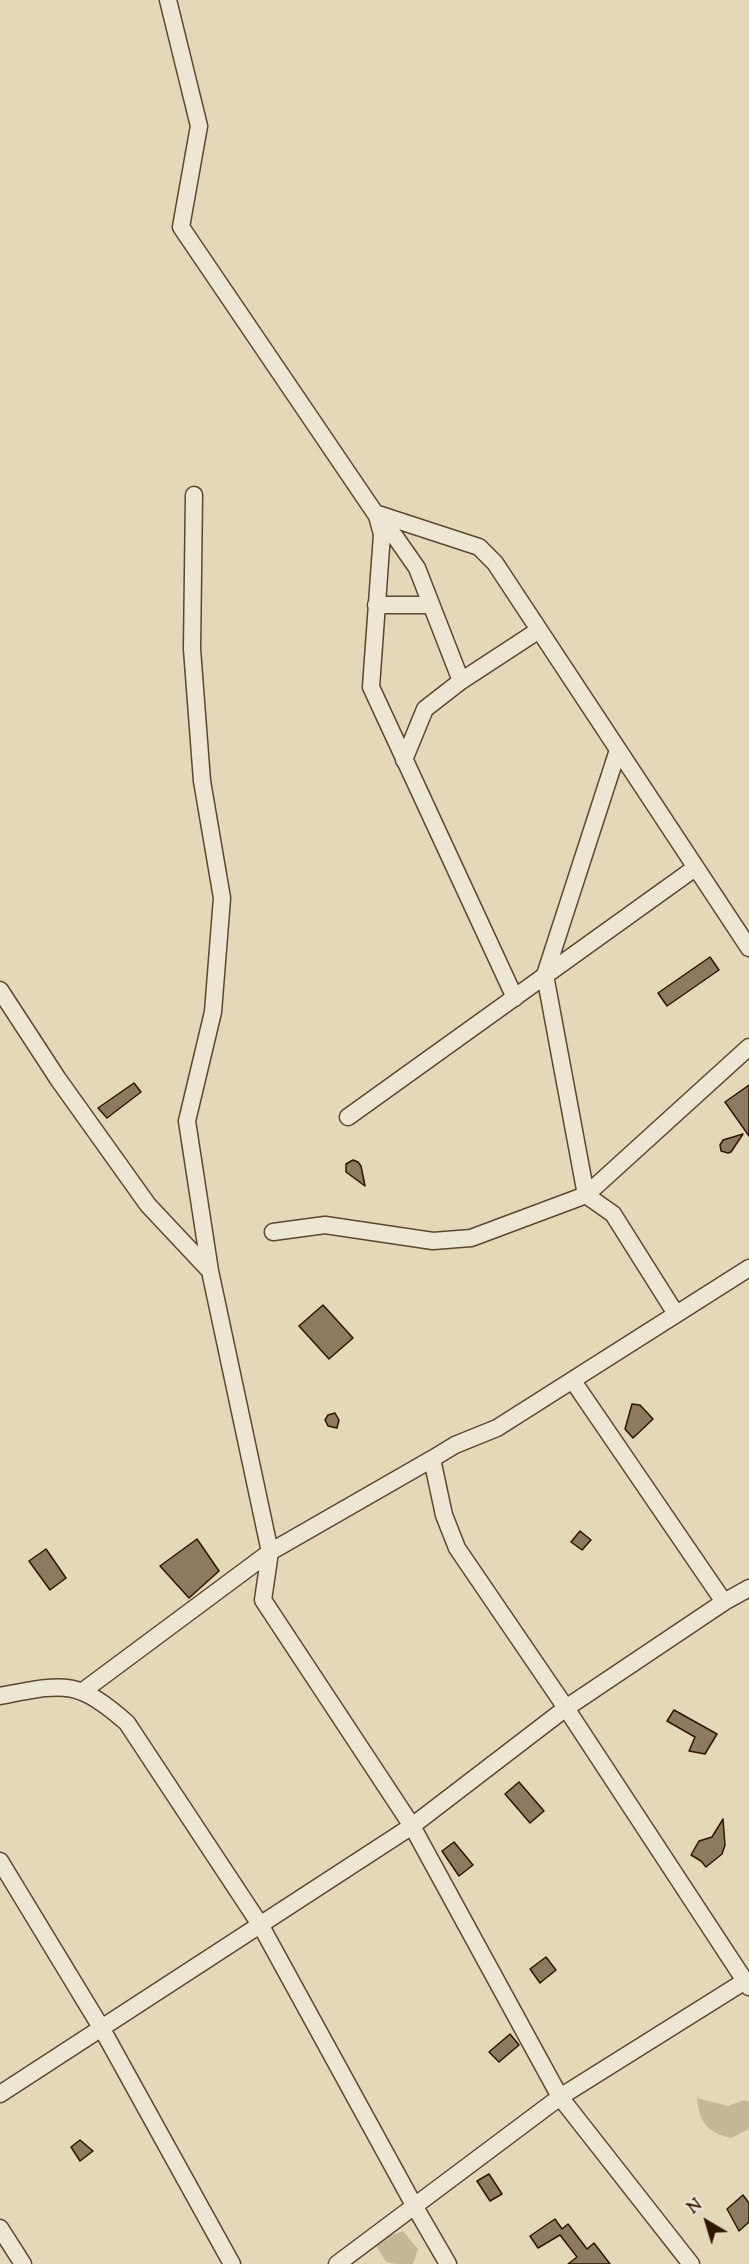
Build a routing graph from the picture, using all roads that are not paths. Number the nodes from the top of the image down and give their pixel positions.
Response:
1 (168, 0) edge
2 (194, 495) dead end
3 (375, 513) junction
4 (376, 604) junction
5 (431, 605) junction
6 (539, 630) junction
7 (461, 681) junction
8 (618, 750) junction
9 (404, 760) junction
10 (695, 868) junction
11 (749, 948) edge
12 (545, 975) junction
13 (0, 990) edge
14 (515, 998) junction
15 (749, 1047) edge
16 (348, 1117) dead end
17 (586, 1195) junction
18 (273, 1232) dead end
19 (749, 1268) edge
20 (210, 1271) junction
21 (676, 1314) junction
22 (573, 1381) junction
23 (432, 1459) junction
24 (270, 1552) junction
25 (749, 1588) edge
26 (724, 1602) junction
27 (83, 1691) junction
28 (0, 1696) edge
29 (566, 1708) junction
30 (412, 1826) junction
31 (0, 1861) edge
32 (261, 1926) junction
33 (747, 1984) edge
34 (102, 2029) junction
35 (0, 2094) edge
36 (561, 2097) junction
37 (415, 2207) junction
38 (0, 2228) edge
39 (23, 2264) edge
40 (232, 2264) edge
41 (338, 2264) edge
42 (448, 2264) edge
43 (691, 2264) edge

1 - 3 street
2 - 20 street
3 - 4 street
3 - 5 street
3 - 6 street
4 - 5 street
4 - 9 street
5 - 7 street
6 - 7 street
6 - 8 street
7 - 9 street
8 - 10 street
8 - 12 street
9 - 14 street
10 - 11 street
10 - 12 street
12 - 14 street
12 - 17 street
13 - 20 street
14 - 16 street
15 - 17 street
17 - 18 street
17 - 21 street
19 - 21 street
20 - 24 street
21 - 22 street
22 - 23 street
22 - 26 street
23 - 24 street
23 - 29 street
24 - 27 street
24 - 30 street
25 - 26 street
26 - 29 street
27 - 28 street
27 - 32 street
29 - 30 street
29 - 33 street
30 - 32 street
30 - 36 street
31 - 34 street
32 - 34 street
32 - 37 street
33 - 36 street
34 - 35 street
34 - 40 street
36 - 37 street
36 - 43 street
37 - 41 street
37 - 42 street
38 - 39 street

